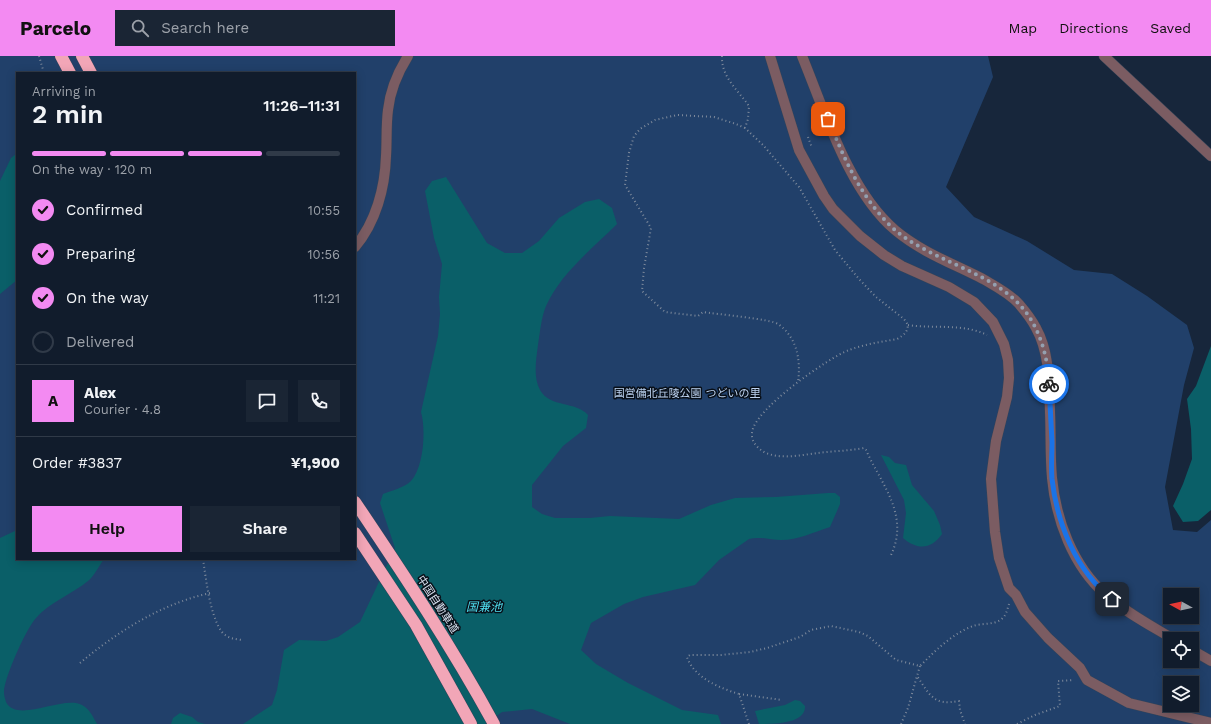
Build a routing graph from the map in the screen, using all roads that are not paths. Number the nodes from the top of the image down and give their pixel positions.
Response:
1 (61, 56) edge
2 (82, 56) edge
3 (408, 56) edge
4 (770, 56) edge
5 (802, 56) edge
6 (1104, 56) edge
7 (69, 72) edge
8 (90, 72) edge
9 (1211, 156) edge
10 (356, 246) edge
11 (356, 503) edge
12 (356, 534) edge
13 (1163, 633) edge
14 (1199, 654) edge
15 (1211, 661) edge
16 (1211, 723) edge
17 (471, 724) edge
18 (494, 724) edge

1 - 7 highway
2 - 8 highway
3 - 10 street
4 - 16 street
5 - 13 street
6 - 9 street
11 - 18 highway, 中国自動車道
12 - 17 highway
14 - 15 street

